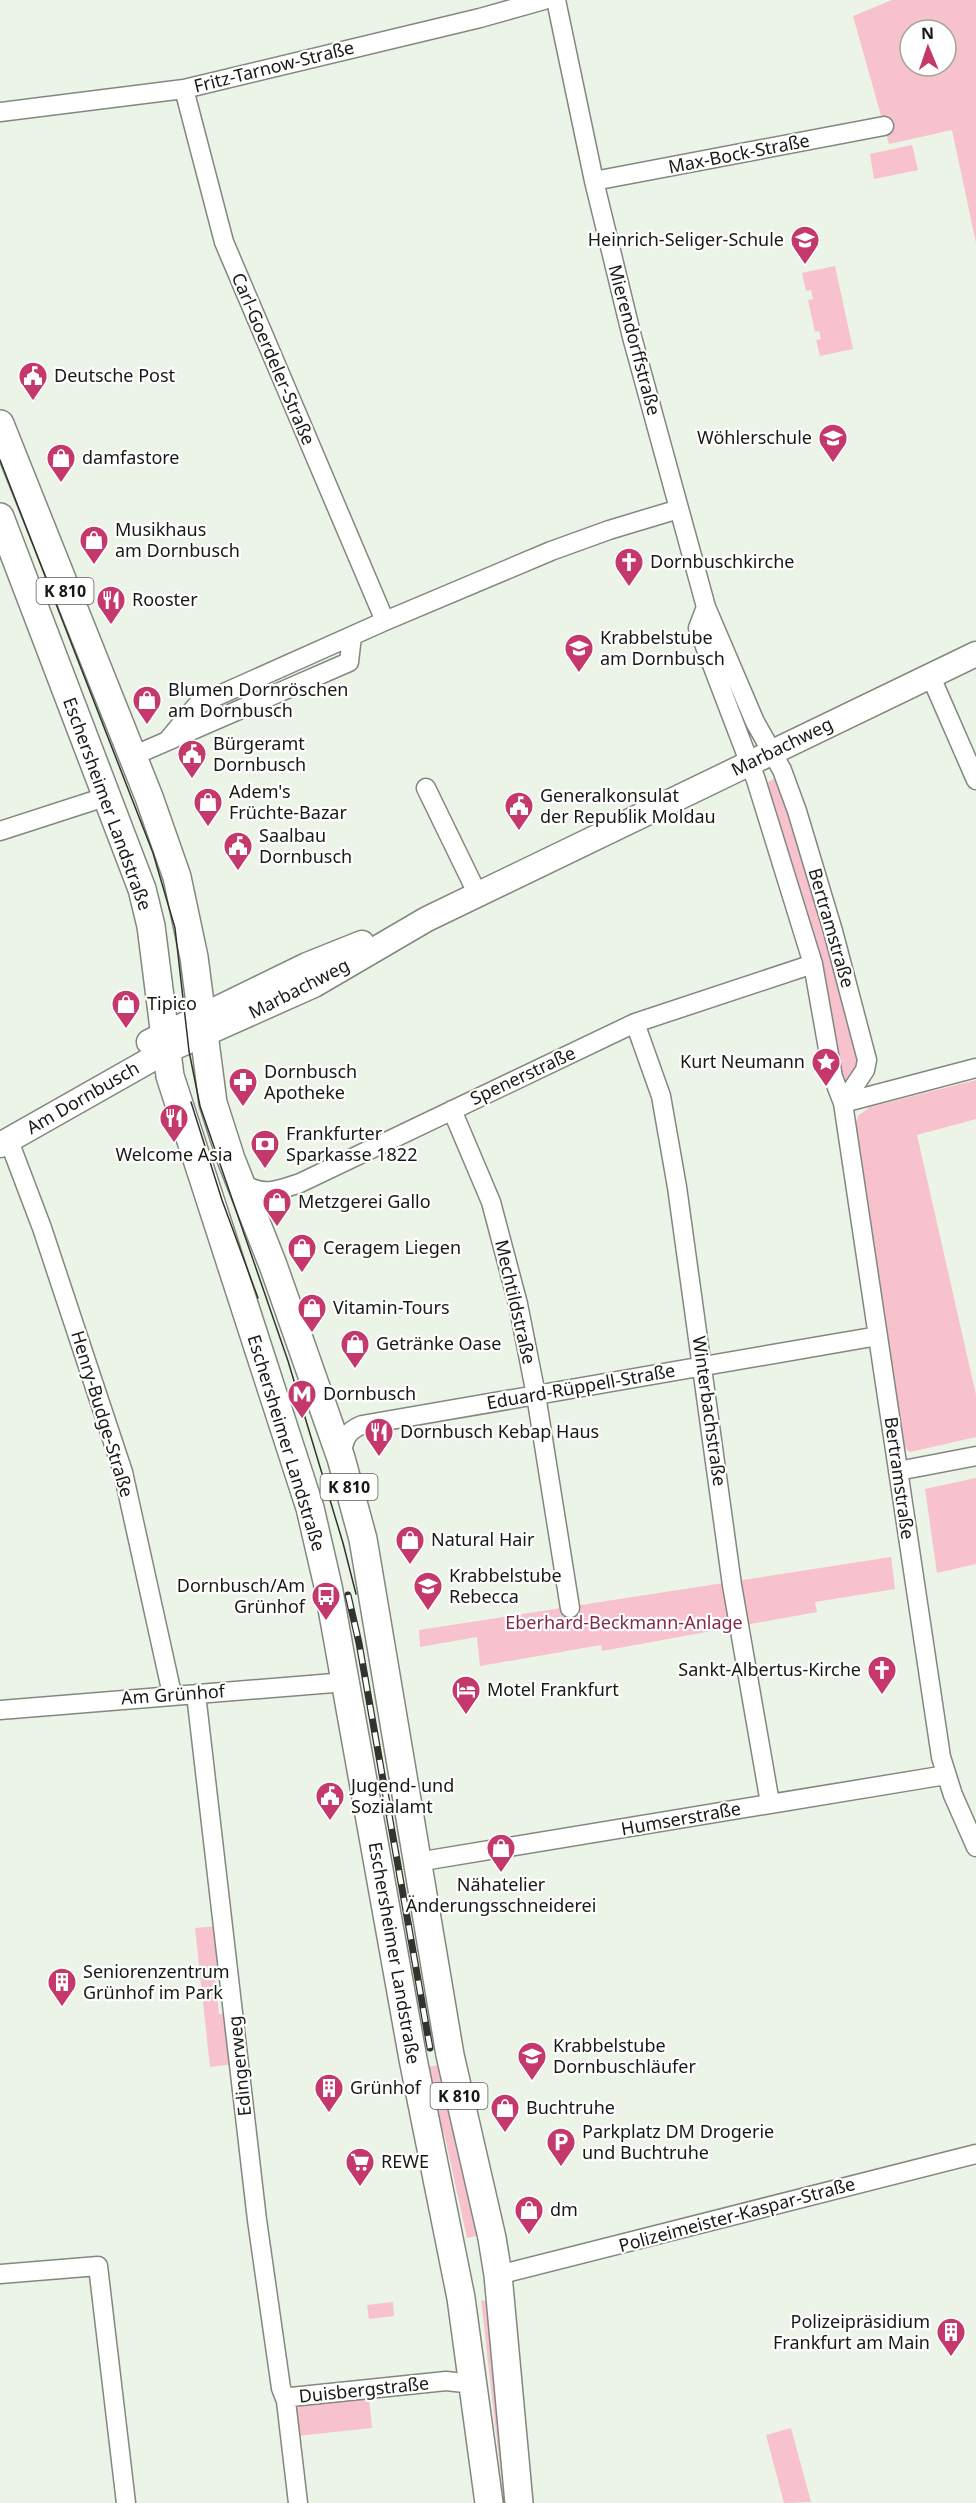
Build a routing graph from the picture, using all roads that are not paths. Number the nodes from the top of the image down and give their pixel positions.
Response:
1 (544, 0) edge
2 (556, 0) edge
3 (184, 89) junction
4 (0, 112) edge
5 (884, 126) dead end
6 (594, 181) junction
7 (0, 424) edge
8 (679, 509) junction
9 (3, 533) edge
10 (706, 607) junction
11 (385, 621) junction
12 (976, 654) edge
13 (931, 676) junction
14 (771, 752) junction
15 (133, 756) junction
16 (750, 763) junction
17 (976, 780) edge
18 (426, 788) dead end
19 (105, 797) junction
20 (0, 831) edge
21 (477, 895) junction
22 (813, 964) junction
23 (635, 1023) junction
24 (202, 1025) junction
25 (165, 1042) junction
26 (976, 1068) edge
27 (843, 1103) junction
28 (452, 1110) junction
29 (3, 1138) edge
30 (240, 1183) junction
31 (878, 1336) junction
32 (703, 1365) junction
33 (536, 1395) junction
34 (976, 1456) edge
35 (340, 1458) junction
36 (898, 1471) junction
37 (570, 1608) dead end
38 (346, 1682) junction
39 (172, 1694) junction
40 (196, 1694) junction
41 (0, 1710) edge
42 (946, 1775) junction
43 (770, 1803) junction
44 (976, 1847) edge
45 (417, 1862) junction
46 (976, 2154) edge
47 (0, 2274) edge
48 (475, 2281) junction
49 (462, 2383) junction
50 (286, 2402) junction
51 (126, 2503) edge
52 (298, 2503) edge
53 (489, 2503) edge
54 (519, 2503) edge

1 - 3 street, Fritz-Tarnow-Straße
2 - 6 street, Mierendorffstraße
3 - 4 street, Fritz-Tarnow-Straße
3 - 11 street, Carl-Goerdeler-Straße
5 - 6 street, Max-Bock-Straße
6 - 8 street, Mierendorffstraße
7 - 15 main road, Eschersheimer Landstraße / K 810
8 - 10 street, Mierendorffstraße
8 - 11 street
9 - 19 main road, Eschersheimer Landstraße / K 810
10 - 14 street, Mierendorffstraße
10 - 16 street, Mierendorffstraße
11 - 15 street
12 - 13 main road, Marbachweg
13 - 14 main road, Marbachweg
13 - 17 street
14 - 16 main road, Marbachweg
14 - 27 street, Bertramstraße
15 - 24 main road, Eschersheimer Landstraße / K 810
16 - 21 main road, Marbachweg
16 - 22 street, Bertramstraße
18 - 21 street
19 - 20 street
19 - 25 main road, Eschersheimer Landstraße / K 810
21 - 24 main road, Marbachweg
22 - 23 street, Spenerstraße
22 - 27 street, Bertramstraße
23 - 28 street, Spenerstraße
23 - 32 street, Winterbachstraße
24 - 25 main road, Marbachweg
24 - 30 main road, Eschersheimer Landstraße / K 810
25 - 29 main road, Am Dornbusch
25 - 38 main road, Eschersheimer Landstraße / K 810
26 - 27 street
27 - 31 street, Bertramstraße
28 - 30 street, Spenerstraße
28 - 33 street, Mechtildstraße
29 - 39 street, Henry-Budge-Straße
30 - 35 main road, Eschersheimer Landstraße / K 810
31 - 32 street, Eduard-Rüppell-Straße
31 - 36 street, Bertramstraße
32 - 33 street, Eduard-Rüppell-Straße
32 - 43 street, Winterbachstraße
33 - 35 street, Eduard-Rüppell-Straße
33 - 37 street, Mechtildstraße
34 - 36 street
35 - 45 main road, Eschersheimer Landstraße / K 810
36 - 42 street, Bertramstraße
38 - 40 street, Am Grünhof
38 - 48 main road, Eschersheimer Landstraße / K 810
39 - 40 street, Am Grünhof
39 - 41 street, Am Grünhof
40 - 50 street, Edingerweg
42 - 43 street, Humserstraße
42 - 44 street, Bertramstraße
43 - 45 street, Humserstraße
45 - 48 main road, Eschersheimer Landstraße / K 810
46 - 48 street, Polizeimeister-Kaspar-Straße
47 - 51 street
48 - 49 main road, Eschersheimer Landstraße / K 810
48 - 54 main road, Eschersheimer Landstraße / K 810
49 - 50 street, Duisbergstraße
49 - 53 main road, Eschersheimer Landstraße / K 810
50 - 52 street, Duisbergstraße

